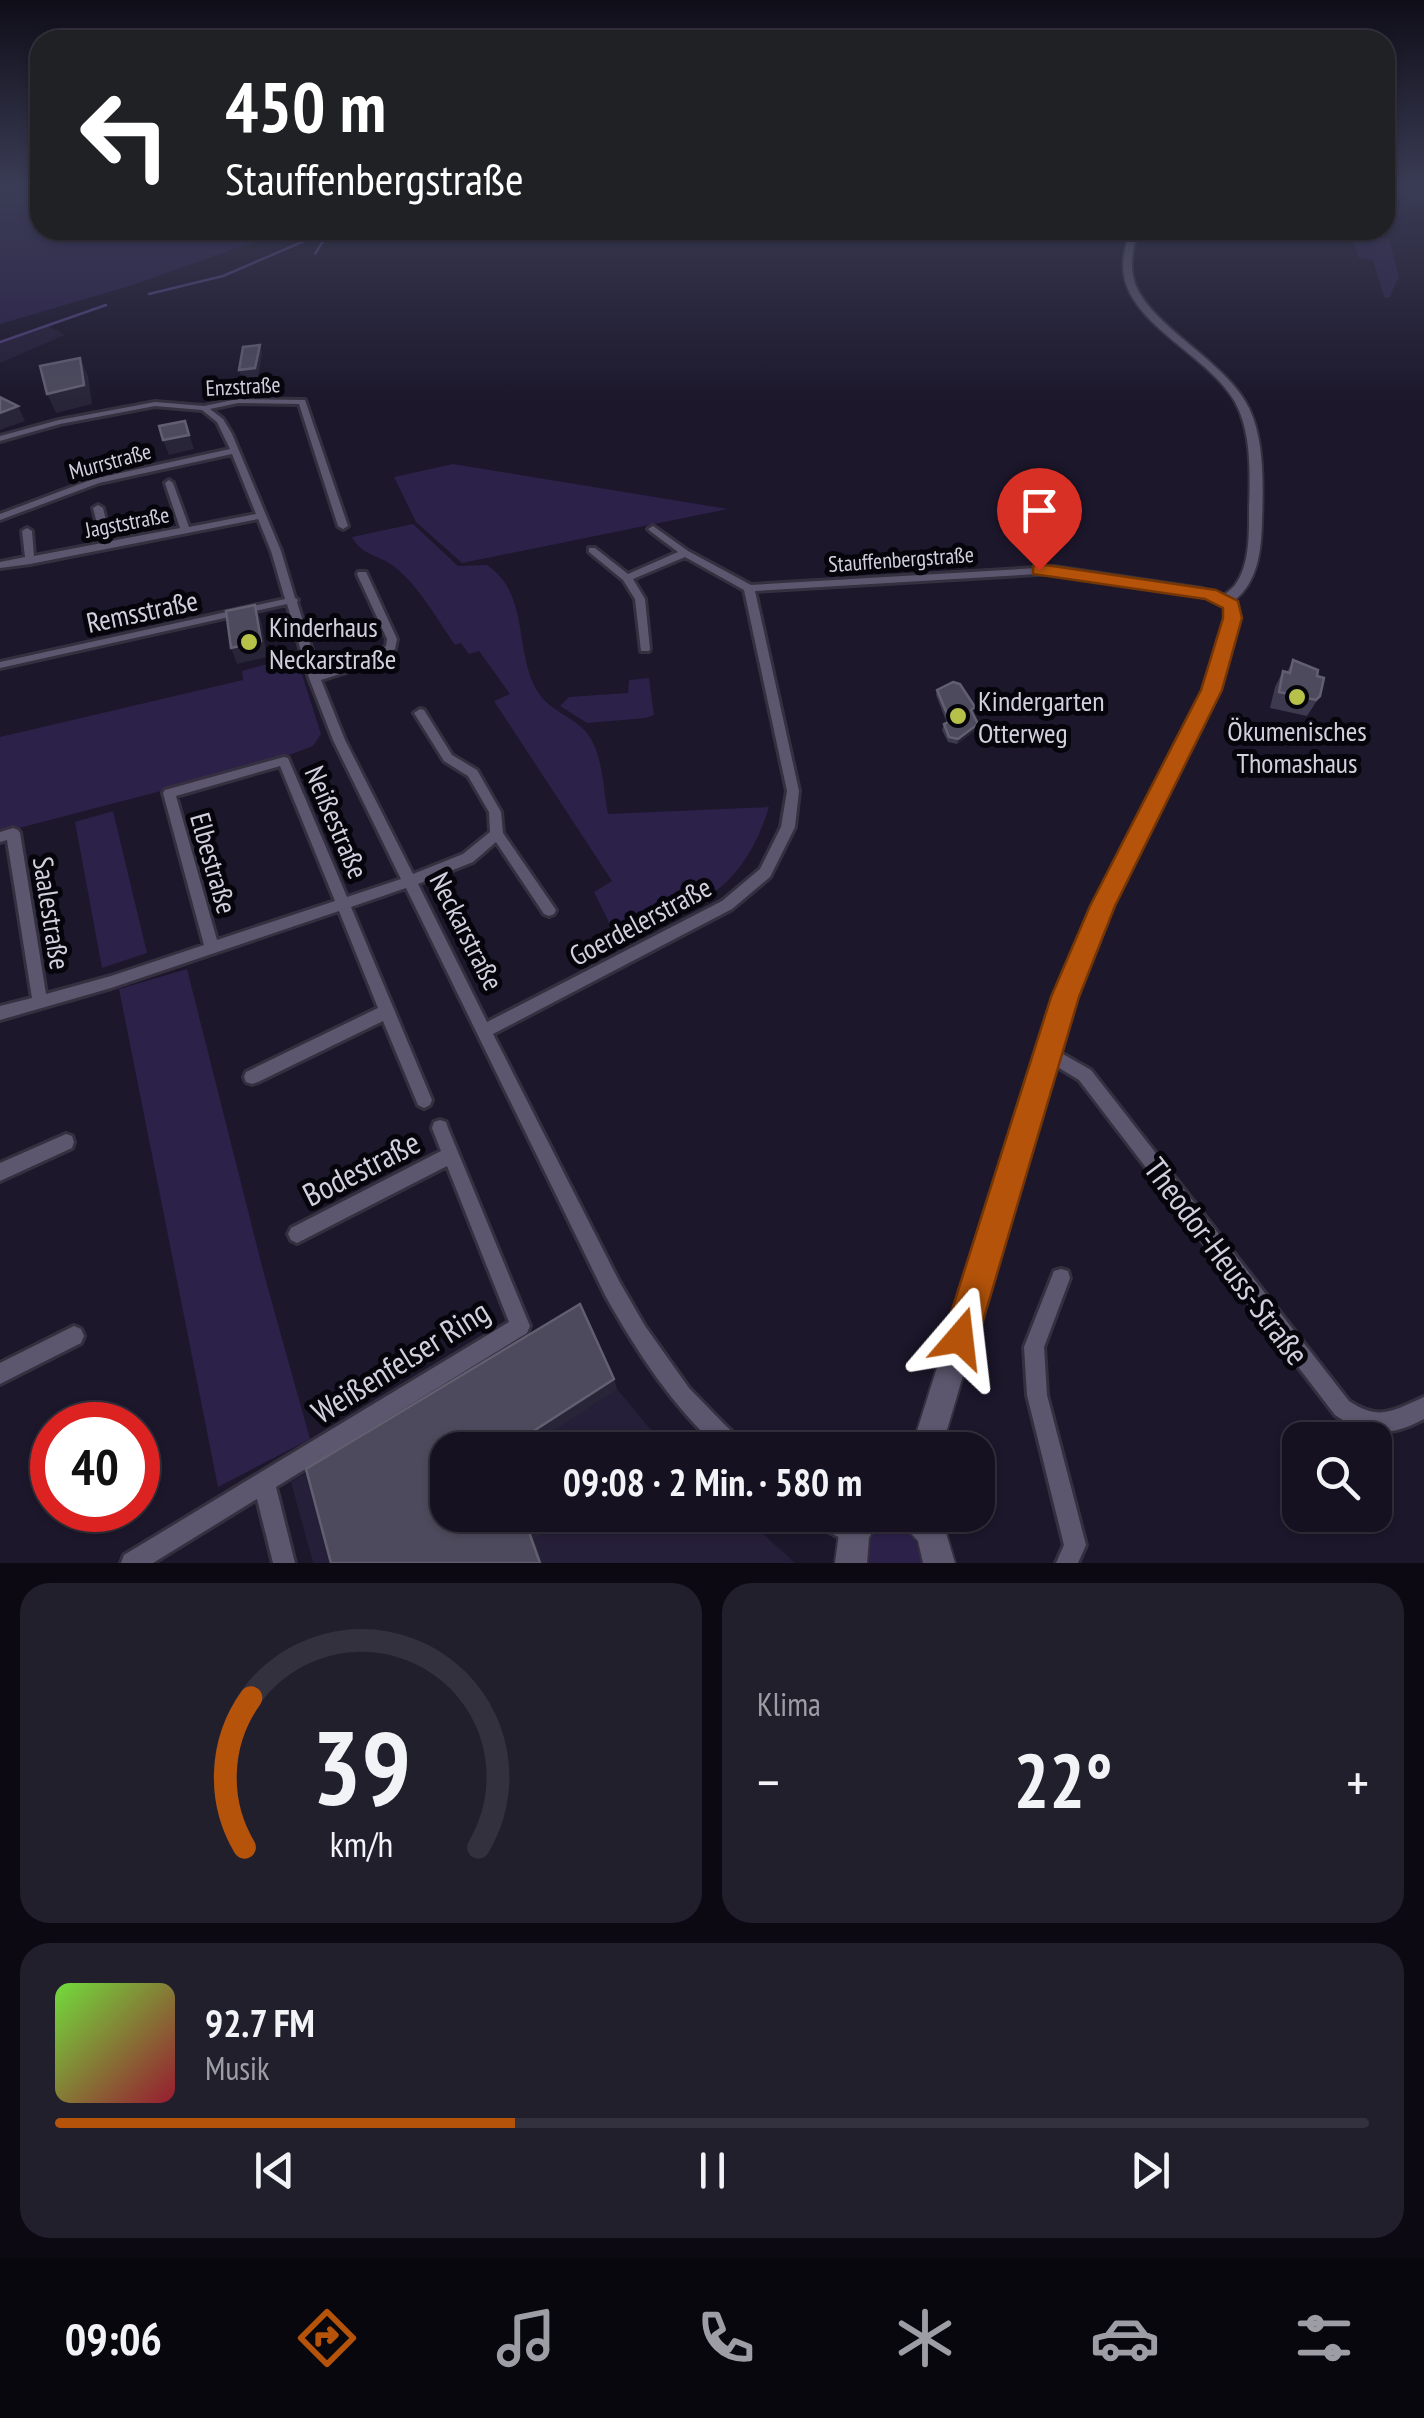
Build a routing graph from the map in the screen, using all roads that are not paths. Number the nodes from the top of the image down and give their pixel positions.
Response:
1 (1129, 257) edge
2 (204, 408) junction
3 (0, 439) edge
4 (233, 451) junction
5 (170, 483) dead end
6 (98, 508) dead end
7 (0, 516) edge
8 (262, 516) junction
9 (343, 526) dead end
10 (653, 529) dead end
11 (27, 531) dead end
12 (186, 531) junction
13 (107, 546) junction
14 (592, 550) dead end
15 (685, 553) junction
16 (30, 561) junction
17 (0, 566) edge
18 (362, 574) dead end
19 (626, 578) junction
20 (749, 588) junction
21 (293, 600) junction
22 (1225, 600) junction
23 (645, 649) dead end
24 (0, 665) edge
25 (315, 678) junction
26 (420, 713) dead end
27 (284, 761) joint
28 (496, 834) junction
29 (7, 835) edge
30 (408, 882) junction
31 (345, 902) junction
32 (549, 910) dead end
33 (212, 947) junction
34 (40, 1001) junction
35 (386, 1012) junction
36 (0, 1013) edge
37 (484, 1031) junction
38 (1047, 1052) junction
39 (252, 1077) dead end
40 (424, 1100) dead end
41 (440, 1128) dead end
42 (66, 1142) dead end
43 (451, 1155) junction
44 (0, 1172) edge
45 (298, 1234) dead end
46 (1062, 1278) dead end
47 (74, 1336) dead end
48 (0, 1374) edge
49 (1424, 1408) edge
50 (718, 1432) edge
51 (931, 1432) edge
52 (264, 1483) junction
53 (930, 1532) edge
54 (943, 1559) edge
55 (132, 1563) edge
56 (284, 1563) edge
57 (1067, 1563) edge

1 - 22 street
2 - 3 street, Enzstraße
2 - 4 street, Neckarstraße
2 - 9 street, Enzstraße
4 - 7 street, Murrstraße
4 - 8 street, Neckarstraße
5 - 12 street
6 - 13 street
8 - 12 street, Jagststraße
8 - 21 street, Neckarstraße
10 - 15 street
11 - 16 street
12 - 13 street, Jagststraße
13 - 16 street, Jagststraße
14 - 19 street
15 - 19 street
15 - 20 street
16 - 17 street, Jagststraße
18 - 25 street
19 - 23 street
20 - 22 street, Stauffenbergstraße
20 - 37 street, Goerdelerstraße
21 - 24 street, Remsstraße
21 - 25 street, Neckarstraße
22 - 38 street
25 - 30 street, Neckarstraße
26 - 28 street
27 - 31 street, Neißestraße
27 - 33 street, Elbestraße
28 - 30 street
28 - 32 street
29 - 34 street, Saalestraße
30 - 31 street
30 - 37 street, Neckarstraße
31 - 33 street
31 - 35 street
33 - 34 street
34 - 36 street
35 - 39 street
35 - 40 street
37 - 50 street, Neckarstraße
38 - 49 street, Theodor-Heuss-Straße
38 - 51 street
41 - 43 street, Weißenfelser Ring
42 - 44 street
43 - 45 street, Bodestraße
43 - 52 street, Weißenfelser Ring
46 - 57 street
47 - 48 street
52 - 55 street, Weißenfelser Ring
52 - 56 street
53 - 54 street

